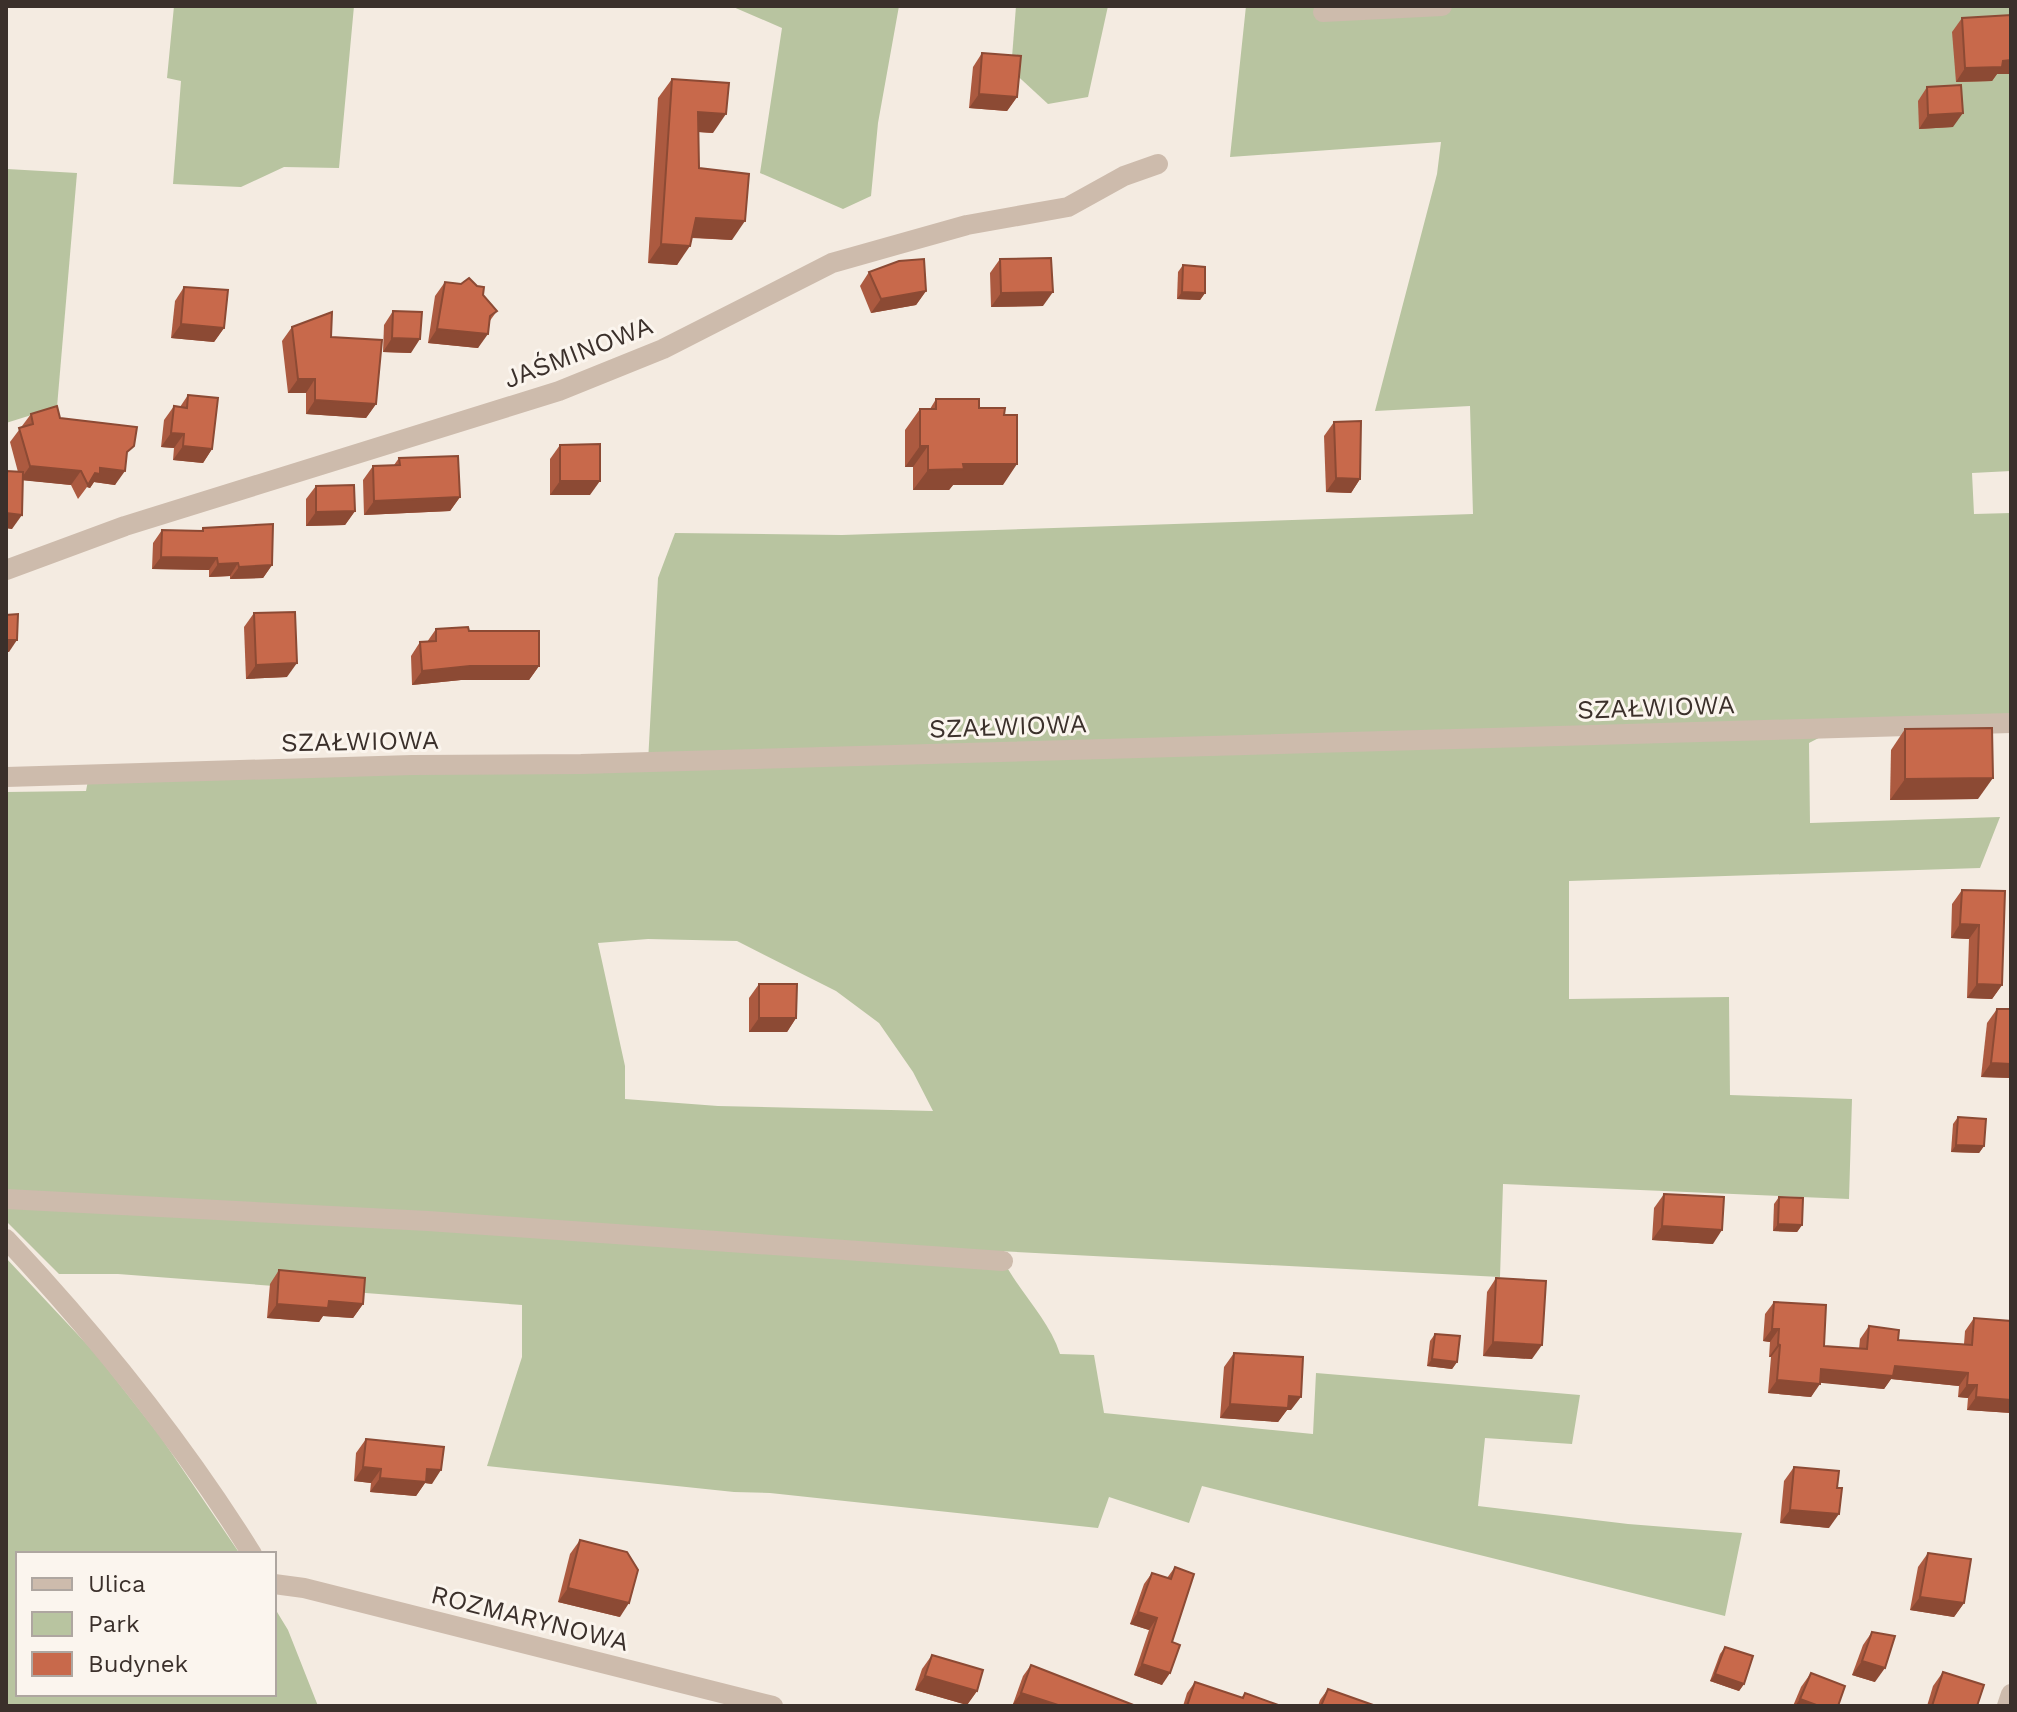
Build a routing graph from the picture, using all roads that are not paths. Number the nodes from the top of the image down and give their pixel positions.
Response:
1 (1442, 6) edge
2 (1323, 12) dead end
3 (1158, 164) dead end
4 (6, 570) edge
5 (2011, 723) edge
6 (6, 777) edge
7 (6, 1199) edge
8 (6, 1239) edge
9 (1003, 1261) dead end
10 (251, 1552) edge
11 (276, 1584) edge
12 (2011, 1694) edge
13 (773, 1706) edge
14 (2007, 1706) edge

1 - 2 street
3 - 4 street, JAŚMINOWA
5 - 6 street, SZAŁWIOWA
7 - 9 street
8 - 10 street
11 - 13 street, ROZMARYNOWA
12 - 14 street

